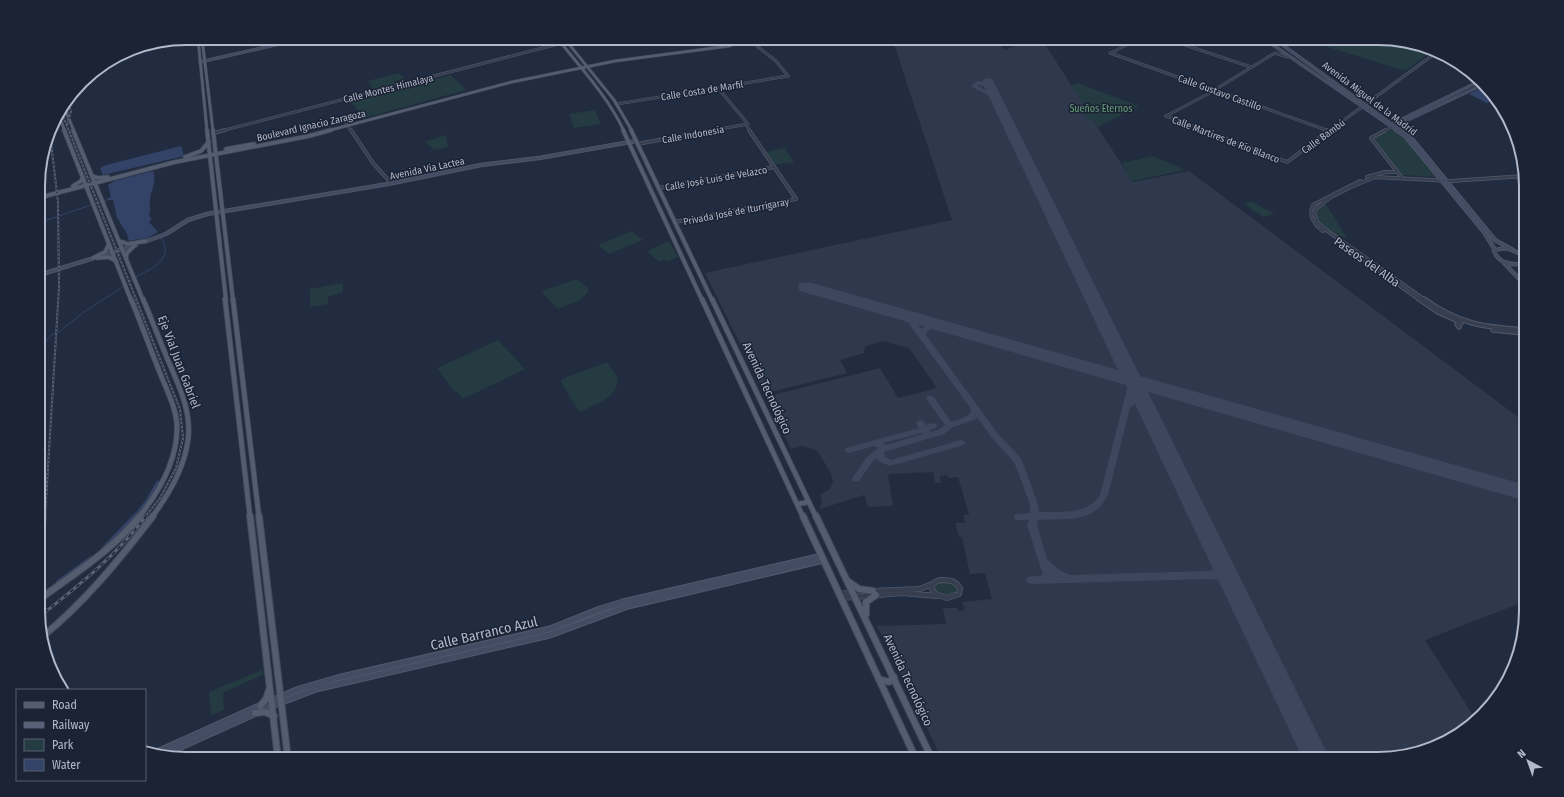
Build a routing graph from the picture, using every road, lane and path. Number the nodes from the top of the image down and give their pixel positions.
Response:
1 (199, 45) edge
2 (203, 45) edge
3 (275, 45) edge
4 (558, 45) edge
5 (563, 45) edge
6 (570, 45) edge
7 (731, 45) edge
8 (757, 45) edge
9 (1126, 45) edge
10 (1185, 45) edge
11 (1272, 45) edge
12 (1283, 45) edge
13 (574, 50) junction
14 (568, 51) junction
15 (1432, 56) edge
16 (1288, 57) junction
17 (574, 60) junction
18 (205, 61) junction
19 (582, 61) junction
20 (200, 62) junction
21 (600, 63) junction
22 (586, 66) junction
23 (580, 67) junction
24 (1251, 67) junction
25 (568, 69) junction
26 (590, 71) junction
27 (1309, 71) junction
28 (1320, 71) junction
29 (586, 74) junction
30 (1477, 85) edge
31 (1477, 85) edge
32 (602, 86) junction
33 (597, 88) junction
34 (718, 88) junction
35 (1214, 90) junction
36 (608, 92) junction
37 (1361, 100) junction
38 (1354, 102) junction
39 (617, 104) junction
40 (1366, 104) junction
41 (1371, 107) junction
42 (1360, 108) junction
43 (1366, 110) junction
44 (1374, 110) junction
45 (1422, 110) junction
46 (66, 112) edge
47 (1417, 116) junction
48 (61, 122) edge
49 (747, 125) junction
50 (1394, 125) junction
51 (347, 128) junction
52 (1329, 131) junction
53 (214, 133) junction
54 (214, 140) junction
55 (209, 142) junction
56 (628, 142) junction
57 (637, 142) junction
58 (235, 149) junction
59 (213, 152) junction
60 (186, 157) junction
61 (190, 159) junction
62 (216, 160) junction
63 (1287, 162) joint
64 (210, 163) junction
65 (774, 167) junction
66 (211, 169) junction
67 (217, 169) junction
68 (1397, 172) junction
69 (92, 176) junction
70 (1401, 176) junction
71 (1519, 176) edge
72 (83, 177) junction
73 (109, 178) junction
74 (1443, 179) junction
75 (95, 182) junction
76 (389, 183) junction
77 (86, 184) junction
78 (72, 188) junction
79 (98, 188) junction
80 (659, 188) junction
81 (63, 190) junction
82 (89, 191) junction
83 (45, 194) edge
84 (45, 195) edge
85 (220, 212) junction
86 (675, 222) junction
87 (119, 240) junction
88 (146, 241) junction
89 (109, 244) junction
90 (135, 245) junction
91 (122, 249) junction
92 (1495, 250) junction
93 (1513, 250) junction
94 (113, 252) junction
95 (1519, 253) edge
96 (94, 258) junction
97 (126, 258) junction
98 (116, 261) junction
99 (1502, 261) junction
100 (1519, 265) edge
101 (45, 273) edge
102 (1519, 279) edge
103 (1445, 308) dead end
104 (1439, 309) junction
105 (1462, 323) junction
106 (1459, 327) dead end
107 (1519, 330) edge
108 (1519, 331) edge
109 (753, 384) junction
110 (743, 387) junction
111 (257, 502) junction
112 (809, 502) junction
113 (798, 504) junction
114 (250, 505) junction
115 (823, 558) junction
116 (846, 579) junction
117 (932, 584) junction
118 (922, 588) junction
119 (875, 593) junction
120 (854, 594) junction
121 (923, 594) junction
122 (45, 595) edge
123 (840, 596) junction
124 (937, 596) junction
125 (868, 622) junction
126 (47, 633) edge
127 (894, 677) junction
128 (879, 679) junction
129 (270, 684) junction
130 (281, 699) junction
131 (272, 703) junction
132 (260, 706) junction
133 (255, 713) junction
134 (274, 716) junction
135 (232, 718) junction
136 (217, 730) junction
137 (162, 750) edge
138 (171, 751) edge
139 (277, 752) edge
140 (287, 752) edge
141 (913, 752) edge
142 (929, 752) edge

1 - 20 main road
2 - 18 main road
3 - 18 main road
4 - 53 street, Calle Montes Himalaya
5 - 14 main road, Avenida Tecnológico
6 - 13 main road, Avenida Tecnológico
7 - 21 main road
8 - 34 street, Calle Costa de Marfil
9 - 35 street, Calle Gustavo Castillo
10 - 24 street
11 - 16 main road, Avenida Miguel de la Madrid
12 - 28 main road, Avenida Miguel de la Madrid
13 - 14 main road
13 - 19 main road, Avenida Tecnológico
14 - 17 main road, Avenida Tecnológico
15 - 40 street, Calle Bambú
16 - 24 street
16 - 27 main road, Avenida Miguel de la Madrid
17 - 23 main road, Avenida Tecnológico
17 - 25 main road
18 - 20 main road
18 - 53 main road
19 - 21 main road
19 - 22 main road, Avenida Tecnológico
20 - 55 main road
21 - 22 main road, Boulevard Ignacio Zaragoza
21 - 26 main road
22 - 23 main road, Boulevard Ignacio Zaragoza
22 - 26 main road, Avenida Tecnológico
23 - 25 main road, Boulevard Ignacio Zaragoza
23 - 29 main road, Avenida Tecnológico
24 - 35 street
25 - 29 main road
25 - 51 main road, Boulevard Ignacio Zaragoza
25 - 51 main road, Boulevard Ignacio Zaragoza
26 - 32 main road, Avenida Tecnológico
27 - 28 main road
27 - 38 main road, Avenida Miguel de la Madrid
28 - 37 main road, Avenida Miguel de la Madrid
29 - 33 main road, Avenida Tecnológico
30 - 45 main road
31 - 47 main road
32 - 33 main road
32 - 36 main road, Avenida Tecnológico
33 - 36 main road
33 - 56 main road, Avenida Tecnológico
34 - 39 street, Calle Costa de Marfil
34 - 49 street
35 - 52 street, Calle Gustavo Castillo
35 - 63 street, Calle Martires de Río Blanco
36 - 39 main road, Avenida Tecnológico
37 - 38 main road
37 - 40 main road, Avenida Miguel de la Madrid
38 - 40 main road
38 - 42 main road, Avenida Miguel de la Madrid
39 - 57 main road, Avenida Tecnológico
40 - 41 main road, Avenida Miguel de la Madrid
40 - 42 street, Calle Bambú
41 - 42 main road
41 - 44 main road, Avenida Miguel de la Madrid
42 - 43 main road, Avenida Miguel de la Madrid
42 - 52 street, Calle Bambú
43 - 44 main road
43 - 50 main road, Avenida Miguel de la Madrid
44 - 50 main road, Avenida Miguel de la Madrid
45 - 47 main road
45 - 50 main road
46 - 69 main road, Eje Vial Juan Gabriel
47 - 50 main road
48 - 72 main road, Eje Vial Juan Gabriel
49 - 57 street, Calle Indonesia
49 - 65 street
50 - 68 street
50 - 74 main road, Avenida Miguel de la Madrid
51 - 58 main road, Boulevard Ignacio Zaragoza
51 - 58 main road, Boulevard Ignacio Zaragoza
51 - 76 street
52 - 63 street, Calle Bambú
53 - 54 main road
54 - 55 main road
54 - 59 main road
55 - 59 main road
55 - 60 main road
56 - 57 main road, Avenida Via Lactea
56 - 76 main road, Avenida Via Lactea
56 - 110 main road, Avenida Tecnológico
57 - 80 main road, Avenida Tecnológico
58 - 59 main road, Boulevard Ignacio Zaragoza
58 - 59 main road
58 - 62 main road
59 - 60 main road, Boulevard Ignacio Zaragoza
59 - 61 main road, Boulevard Ignacio Zaragoza
59 - 62 main road
59 - 64 main road
60 - 73 main road, Boulevard Ignacio Zaragoza
61 - 64 main road
61 - 73 main road, Boulevard Ignacio Zaragoza
62 - 67 main road
64 - 66 main road
65 - 80 street, Calle José Luis de Velazco
65 - 86 street, Privada José de Iturrigaray
66 - 67 main road
66 - 85 main road
67 - 85 main road
68 - 70 street
68 - 105 street, Paseos del Alba
69 - 73 main road
69 - 75 main road, Eje Vial Juan Gabriel
70 - 74 street, Paseos del Alba
70 - 104 street, Paseos del Alba
71 - 74 street, Paseos del Alba
72 - 77 main road, Eje Vial Juan Gabriel
72 - 78 main road
73 - 75 main road, Boulevard Ignacio Zaragoza
73 - 79 main road
74 - 92 main road, Avenida Miguel de la Madrid
74 - 93 main road, Avenida Miguel de la Madrid
75 - 77 main road, Boulevard Ignacio Zaragoza
75 - 79 main road, Eje Vial Juan Gabriel
76 - 85 main road, Avenida Via Lactea
77 - 78 main road, Boulevard Ignacio Zaragoza
77 - 82 main road, Eje Vial Juan Gabriel
78 - 81 main road, Boulevard Ignacio Zaragoza
78 - 82 main road
79 - 87 main road, Eje Vial Juan Gabriel
80 - 86 main road, Avenida Tecnológico
81 - 83 main road, Boulevard Ignacio Zaragoza
81 - 84 main road, Boulevard Ignacio Zaragoza
82 - 89 main road, Eje Vial Juan Gabriel
85 - 88 main road, Avenida Via Lactea
85 - 111 main road
85 - 114 main road
86 - 109 main road, Avenida Tecnológico
87 - 88 main road
87 - 91 main road, Eje Vial Juan Gabriel
88 - 90 main road, Avenida Via Lactea
89 - 94 main road, Eje Vial Juan Gabriel
89 - 96 main road
90 - 91 main road, Avenida Via Lactea
90 - 97 main road
91 - 94 main road, Avenida Via Lactea
91 - 97 main road, Eje Vial Juan Gabriel
92 - 93 main road
92 - 99 main road, Avenida Miguel de la Madrid
93 - 95 main road
94 - 96 main road, Avenida Via Lactea
94 - 98 main road, Eje Vial Juan Gabriel
96 - 98 main road
96 - 101 main road, Avenida Via Lactea
97 - 126 main road, Eje Vial Juan Gabriel
98 - 122 main road, Eje Vial Juan Gabriel, bridge
99 - 100 main road
99 - 102 main road
103 - 104 street
104 - 107 street, Paseos del Alba
105 - 106 street
105 - 108 street, Paseos del Alba
109 - 110 main road
109 - 112 main road, Avenida Tecnológico
110 - 113 main road, Avenida Tecnológico
111 - 114 main road
111 - 130 main road
112 - 113 main road
112 - 116 main road, Avenida Tecnológico
113 - 115 main road, Avenida Tecnológico
114 - 129 main road
115 - 123 main road, Avenida Tecnológico
115 - 130 main road, Calle Barranco Azul
116 - 119 main road
116 - 120 main road, Avenida Tecnológico
117 - 118 street
117 - 124 street
117 - 124 street
118 - 119 street
118 - 121 street
119 - 120 street
119 - 121 street
119 - 125 main road
120 - 123 street
120 - 125 main road, Avenida Tecnológico
121 - 124 street
123 - 128 main road, Avenida Tecnológico
125 - 127 main road, Avenida Tecnológico
127 - 128 main road
127 - 142 main road, Avenida Tecnológico
128 - 141 main road, Avenida Tecnológico
129 - 131 main road
129 - 132 main road
130 - 131 main road, Calle Barranco Azul
130 - 140 main road
131 - 132 main road, Calle Barranco Azul
131 - 133 main road, Calle Barranco Azul
131 - 134 main road
132 - 135 main road, Calle Barranco Azul
133 - 134 main road
133 - 136 main road, Calle Barranco Azul
134 - 139 main road
135 - 136 main road
135 - 137 main road, Calle Barranco Azul
136 - 138 main road, Calle Barranco Azul

